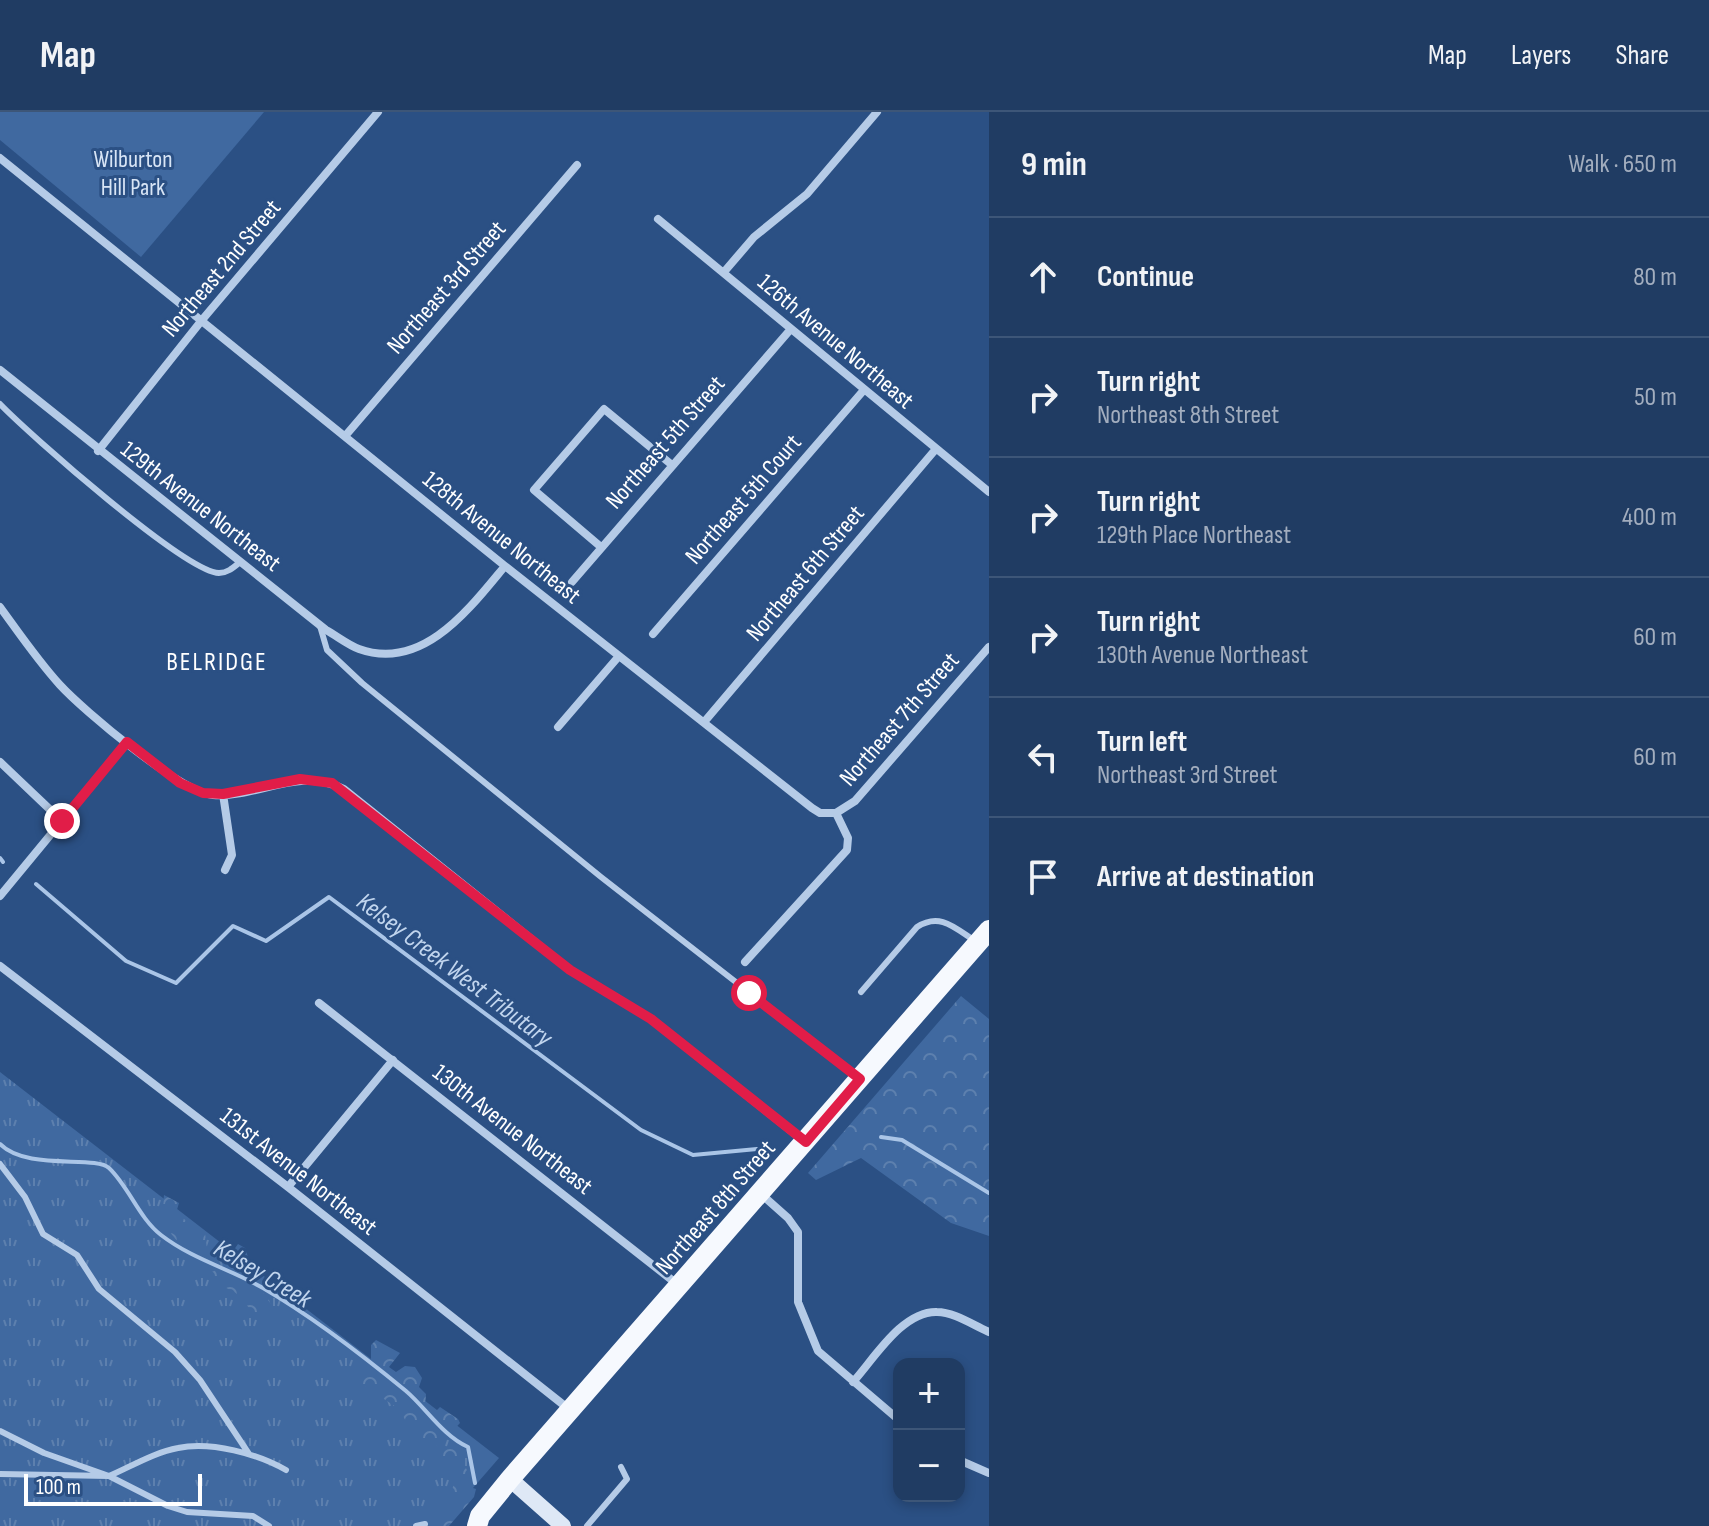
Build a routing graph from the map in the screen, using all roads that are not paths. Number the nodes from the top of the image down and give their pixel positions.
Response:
1 (378, 112) edge
2 (877, 112) edge
3 (0, 158) edge
4 (577, 165) dead end
5 (658, 219) dead end
6 (724, 272) junction
7 (202, 320) junction
8 (790, 330) junction
9 (0, 370) edge
10 (863, 391) junction
11 (0, 404) edge
12 (346, 435) junction
13 (935, 450) junction
14 (98, 451) junction
15 (672, 465) junction
16 (989, 492) edge
17 (601, 547) junction
18 (240, 562) junction
19 (505, 566) junction
20 (572, 582) dead end
21 (0, 607) edge
22 (320, 626) junction
23 (653, 634) dead end
24 (989, 647) edge
25 (619, 656) junction
26 (705, 721) junction
27 (558, 727) dead end
28 (127, 742) junction
29 (0, 762) edge
30 (223, 794) junction
31 (836, 813) junction
32 (62, 821) junction
33 (225, 870) dead end
34 (0, 896) edge
35 (985, 942) edge
36 (745, 962) dead end
37 (0, 966) edge
38 (861, 992) dead end
39 (319, 1003) dead end
40 (393, 1060) junction
41 (860, 1079) junction
42 (806, 1142) junction
43 (0, 1164) edge
44 (288, 1187) junction
45 (761, 1194) junction
46 (681, 1287) junction
47 (989, 1332) edge
48 (853, 1382) junction
49 (571, 1411) junction
50 (893, 1415) edge
51 (0, 1431) edge
52 (249, 1454) junction
53 (965, 1463) edge
54 (621, 1467) dead end
55 (286, 1470) dead end
56 (989, 1473) edge
57 (0, 1474) edge
58 (109, 1476) junction
59 (510, 1479) junction
60 (478, 1521) edge
61 (425, 1524) dead end
62 (269, 1526) edge
63 (416, 1526) edge
64 (459, 1526) edge
65 (563, 1526) edge
66 (587, 1526) edge

1 - 7 street, Northeast 2nd Street
2 - 6 street
3 - 7 street, 128th Avenue Northeast
4 - 12 street, Northeast 3rd Street
5 - 6 street, 126th Avenue Northeast
6 - 8 street, 126th Avenue Northeast
7 - 12 street, 128th Avenue Northeast
7 - 14 street, Northeast 2nd Street
8 - 10 street, 126th Avenue Northeast
8 - 15 street, Northeast 5th Street
9 - 14 street, 129th Avenue Northeast
10 - 13 street, 126th Avenue Northeast
10 - 23 street, Northeast 5th Court
11 - 18 lane
12 - 19 street, 128th Avenue Northeast
13 - 16 street, 126th Avenue Northeast
13 - 26 street, Northeast 6th Street
14 - 18 street, 129th Avenue Northeast
15 - 17 street, Northeast 5th Street
15 - 17 street
17 - 20 street, Northeast 5th Street
18 - 22 street, 129th Avenue Northeast
19 - 22 street, 129th Avenue Northeast
19 - 25 street, 128th Avenue Northeast
21 - 28 street
22 - 41 lane
24 - 31 street, Northeast 7th Street
25 - 26 street, 128th Avenue Northeast
25 - 27 street
26 - 31 street, 128th Avenue Northeast
28 - 30 street
28 - 32 street
29 - 32 street
30 - 33 street
30 - 42 street
31 - 36 street
32 - 34 street
35 - 38 lane
35 - 41 main road, Northeast 8th Street
37 - 44 street, 131st Avenue Northeast
39 - 40 street, 130th Avenue Northeast
40 - 44 street
40 - 46 street, 130th Avenue Northeast
41 - 42 main road, Northeast 8th Street
42 - 45 main road, Northeast 8th Street
43 - 52 lane
44 - 49 street, 131st Avenue Northeast
45 - 46 main road, Northeast 8th Street
45 - 48 street
46 - 49 main road, Northeast 8th Street
47 - 48 street
48 - 50 street
49 - 59 main road, Northeast 8th Street
51 - 58 lane
52 - 55 lane
52 - 58 lane
53 - 56 street
54 - 66 lane
57 - 58 lane
58 - 62 lane
59 - 60 main road, Northeast 8th Street
59 - 65 street
60 - 64 main road, Northeast 8th Street
61 - 63 lane

